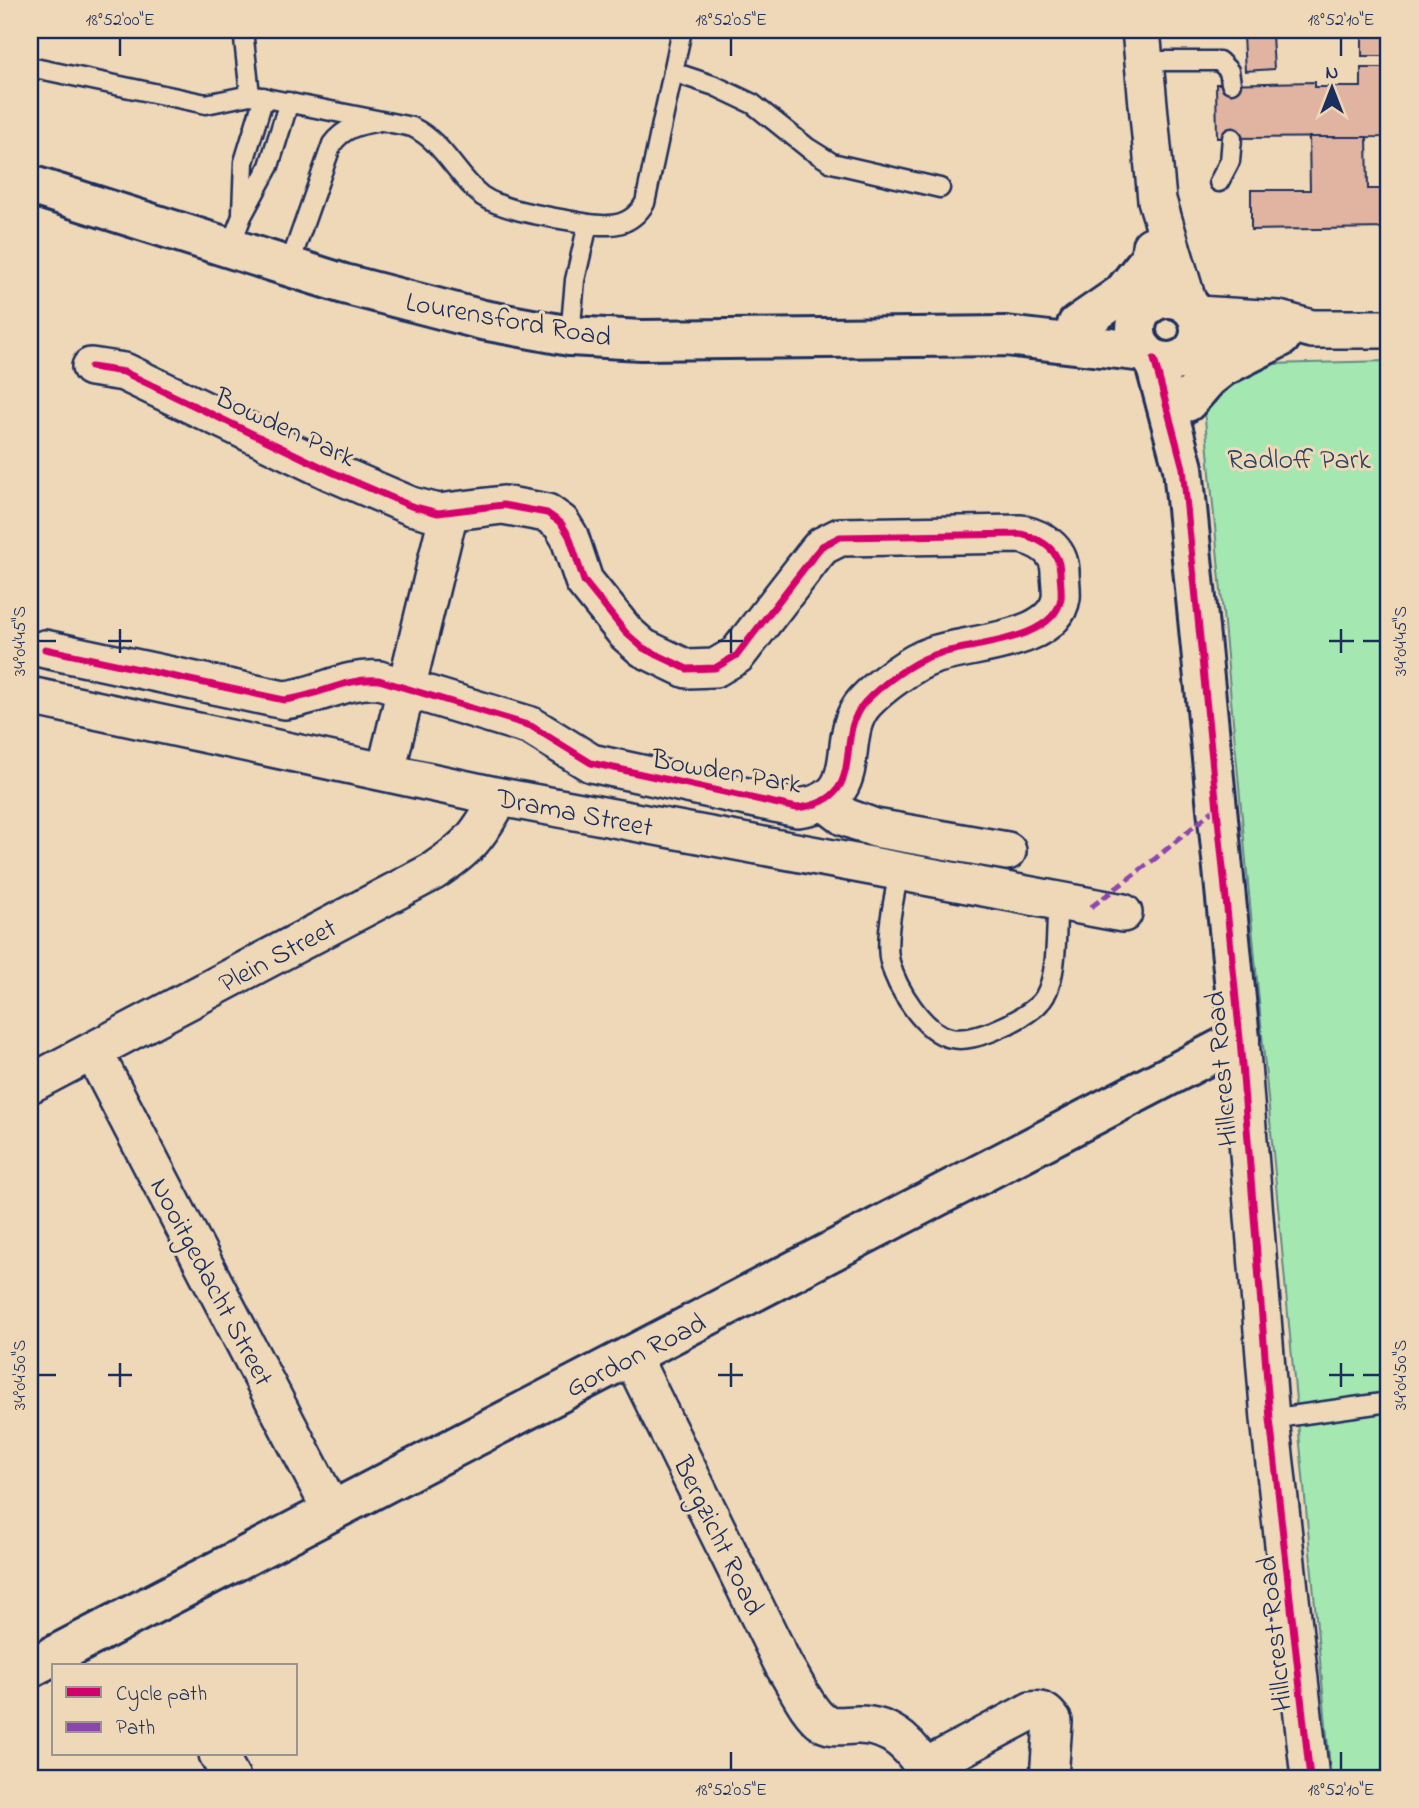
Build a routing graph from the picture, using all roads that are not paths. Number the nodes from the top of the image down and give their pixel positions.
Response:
1 (243, 30) edge
2 (682, 30) edge
3 (1142, 45) edge
4 (30, 67) edge
5 (673, 72) junction
6 (1231, 83) dead end
7 (257, 96) junction
8 (289, 102) junction
9 (383, 121) junction
10 (1232, 138) dead end
11 (1219, 182) dead end
12 (30, 185) edge
13 (940, 188) dead end
14 (1157, 200) junction
15 (588, 224) junction
16 (236, 231) junction
17 (1149, 260) junction
18 (289, 266) junction
19 (1143, 310) junction
20 (1077, 326) junction
21 (1389, 329) edge
22 (1296, 333) junction
23 (570, 335) junction
24 (1006, 335) junction
25 (1177, 339) junction
26 (90, 367) dead end
27 (1187, 402) junction
28 (1183, 468) junction
29 (449, 512) junction
30 (45, 649) dead end
31 (406, 689) junction
32 (30, 696) edge
33 (386, 771) junction
34 (499, 797) junction
35 (824, 801) junction
36 (1007, 851) dead end
37 (899, 871) junction
38 (1058, 901) junction
39 (1123, 913) dead end
40 (1240, 1040) junction
41 (93, 1051) junction
42 (30, 1084) edge
43 (631, 1355) junction
44 (1389, 1402) edge
45 (1270, 1419) junction
46 (332, 1511) junction
47 (30, 1668) edge
48 (219, 1756) edge
49 (927, 1773) edge
50 (231, 1778) edge
51 (1049, 1778) edge
52 (1310, 1778) edge

1 - 7 lane
2 - 5 lane
3 - 6 lane
3 - 14 street, Hillcrest Road
4 - 7 lane
5 - 13 lane
5 - 15 lane
7 - 8 lane
7 - 16 lane
8 - 9 lane
8 - 16 lane
9 - 15 lane
9 - 18 lane
10 - 11 lane
12 - 16 street, Lourensford Road
14 - 17 street, Hillcrest Road
14 - 25 street, Hillcrest Road
15 - 23 lane
16 - 18 street, Lourensford Road
17 - 19 street, Hillcrest Road
17 - 20 street
18 - 23 street, Lourensford Road
19 - 20 street, Lourensford Road
19 - 25 street
20 - 24 street, Lourensford Road
21 - 22 street, Lourensford Road
22 - 25 street, Lourensford Road
22 - 27 street
23 - 24 street, Lourensford Road
24 - 25 street, Lourensford Road
25 - 27 street, Hillcrest Road
25 - 28 street, Hillcrest Road
26 - 29 street, Bowden Park
27 - 28 street, Hillcrest Road
28 - 40 street, Hillcrest Road
29 - 31 street
29 - 35 street, Bowden Park
30 - 31 street, Bowden Park
31 - 33 street
31 - 35 street, Bowden Park
32 - 33 street, Drama Street
33 - 34 street, Drama Street
34 - 37 street, Drama Street
34 - 41 street, Plein Street
35 - 36 street, Bowden Park
37 - 38 street, Drama Street
37 - 38 lane
38 - 39 street, Drama Street
40 - 43 street, Gordon Road
40 - 45 street, Hillcrest Road
41 - 42 street, Plein Street
41 - 46 street, Nooitgedacht Street
43 - 46 street, Gordon Road
43 - 49 street, Bergzicht Road
44 - 45 lane
45 - 52 street, Hillcrest Road
46 - 47 street, Gordon Road
48 - 50 street
49 - 51 street

